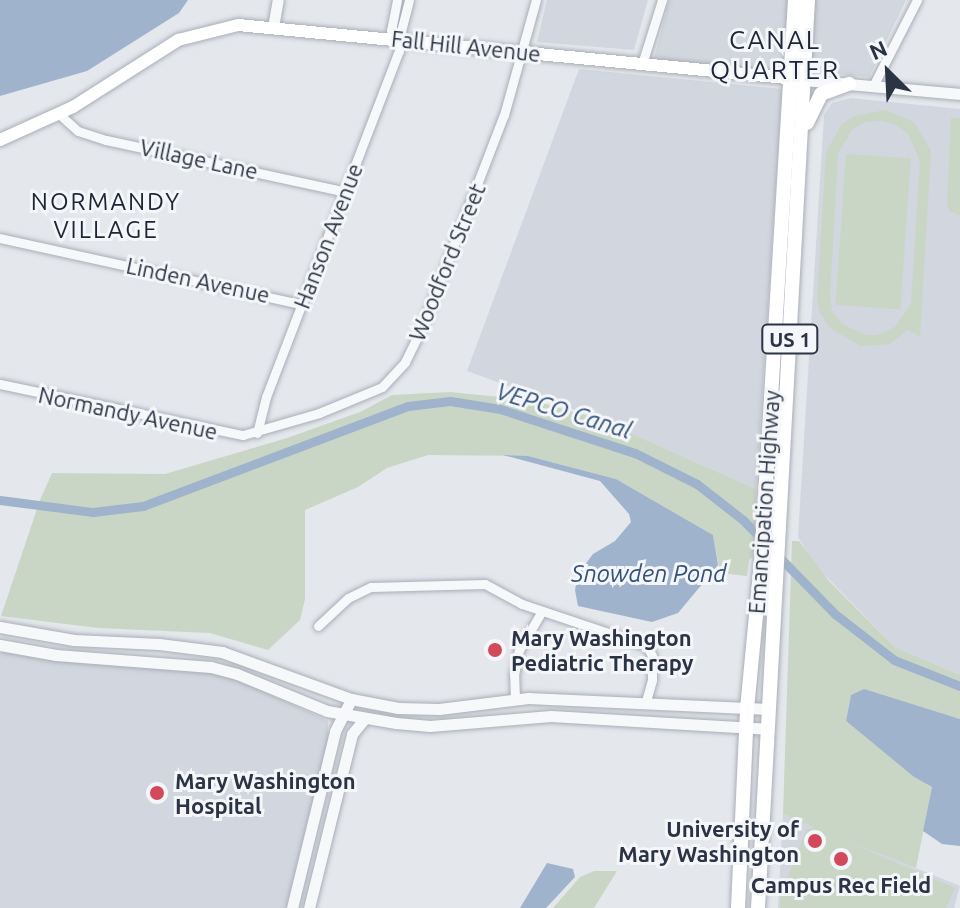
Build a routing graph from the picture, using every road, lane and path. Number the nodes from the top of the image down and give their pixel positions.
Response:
1 (278, 0) edge
2 (397, 0) edge
3 (409, 0) edge
4 (536, 0) edge
5 (662, 0) edge
6 (795, 0) edge
7 (808, 0) edge
8 (917, 0) edge
9 (273, 27) junction
10 (399, 39) junction
11 (522, 53) junction
12 (642, 64) junction
13 (797, 80) junction
14 (849, 84) junction
15 (873, 86) junction
16 (960, 94) edge
17 (59, 114) junction
18 (0, 140) edge
19 (800, 143) junction
20 (346, 192) junction
21 (0, 238) edge
22 (301, 304) junction
23 (0, 384) edge
24 (257, 433) junction
25 (542, 611) junction
26 (318, 626) dead end
27 (0, 627) edge
28 (0, 645) edge
29 (351, 699) junction
30 (515, 699) junction
31 (645, 704) junction
32 (747, 709) junction
33 (769, 709) junction
34 (343, 716) junction
35 (364, 719) junction
36 (747, 728) junction
37 (767, 729) junction
38 (292, 908) edge
39 (309, 908) edge
40 (738, 908) edge
41 (758, 908) edge

1 - 9 street
2 - 10 street, Hanson Avenue
3 - 10 street, Hanson Avenue
4 - 11 street, Woodford Street
5 - 12 street
6 - 13 main road, Emancipation Highway / US 1
7 - 13 main road, Emancipation Highway / US 1
8 - 15 street
9 - 10 main road, Fall Hill Avenue
9 - 17 main road, Fall Hill Avenue
10 - 11 main road, Fall Hill Avenue
10 - 20 street, Hanson Avenue
11 - 12 main road, Fall Hill Avenue
11 - 24 street, Woodford Street
12 - 13 main road, Fall Hill Avenue
13 - 14 street, Fall Hill Avenue
13 - 19 main road, Emancipation Highway / US 1
13 - 32 main road, Emancipation Highway / US 1
14 - 15 street, Fall Hill Avenue
14 - 19 main road
15 - 16 street, Fall Hill Avenue
17 - 18 main road, Fall Hill Avenue
17 - 20 street, Village Lane
19 - 33 main road, Emancipation Highway / US 1
20 - 22 street, Hanson Avenue
21 - 22 street, Linden Avenue
22 - 24 street, Hanson Avenue
23 - 24 street, Normandy Avenue
25 - 26 street
25 - 30 street
25 - 31 street
27 - 29 street
28 - 34 street
29 - 30 street
29 - 34 street
30 - 31 street
31 - 32 street
32 - 33 street
32 - 36 main road, Emancipation Highway / US 1
33 - 37 main road, Emancipation Highway / US 1
34 - 35 street
34 - 38 street
35 - 36 street
35 - 39 street
36 - 37 street
36 - 40 main road, Emancipation Highway / US 1
37 - 41 main road, Emancipation Highway / US 1

